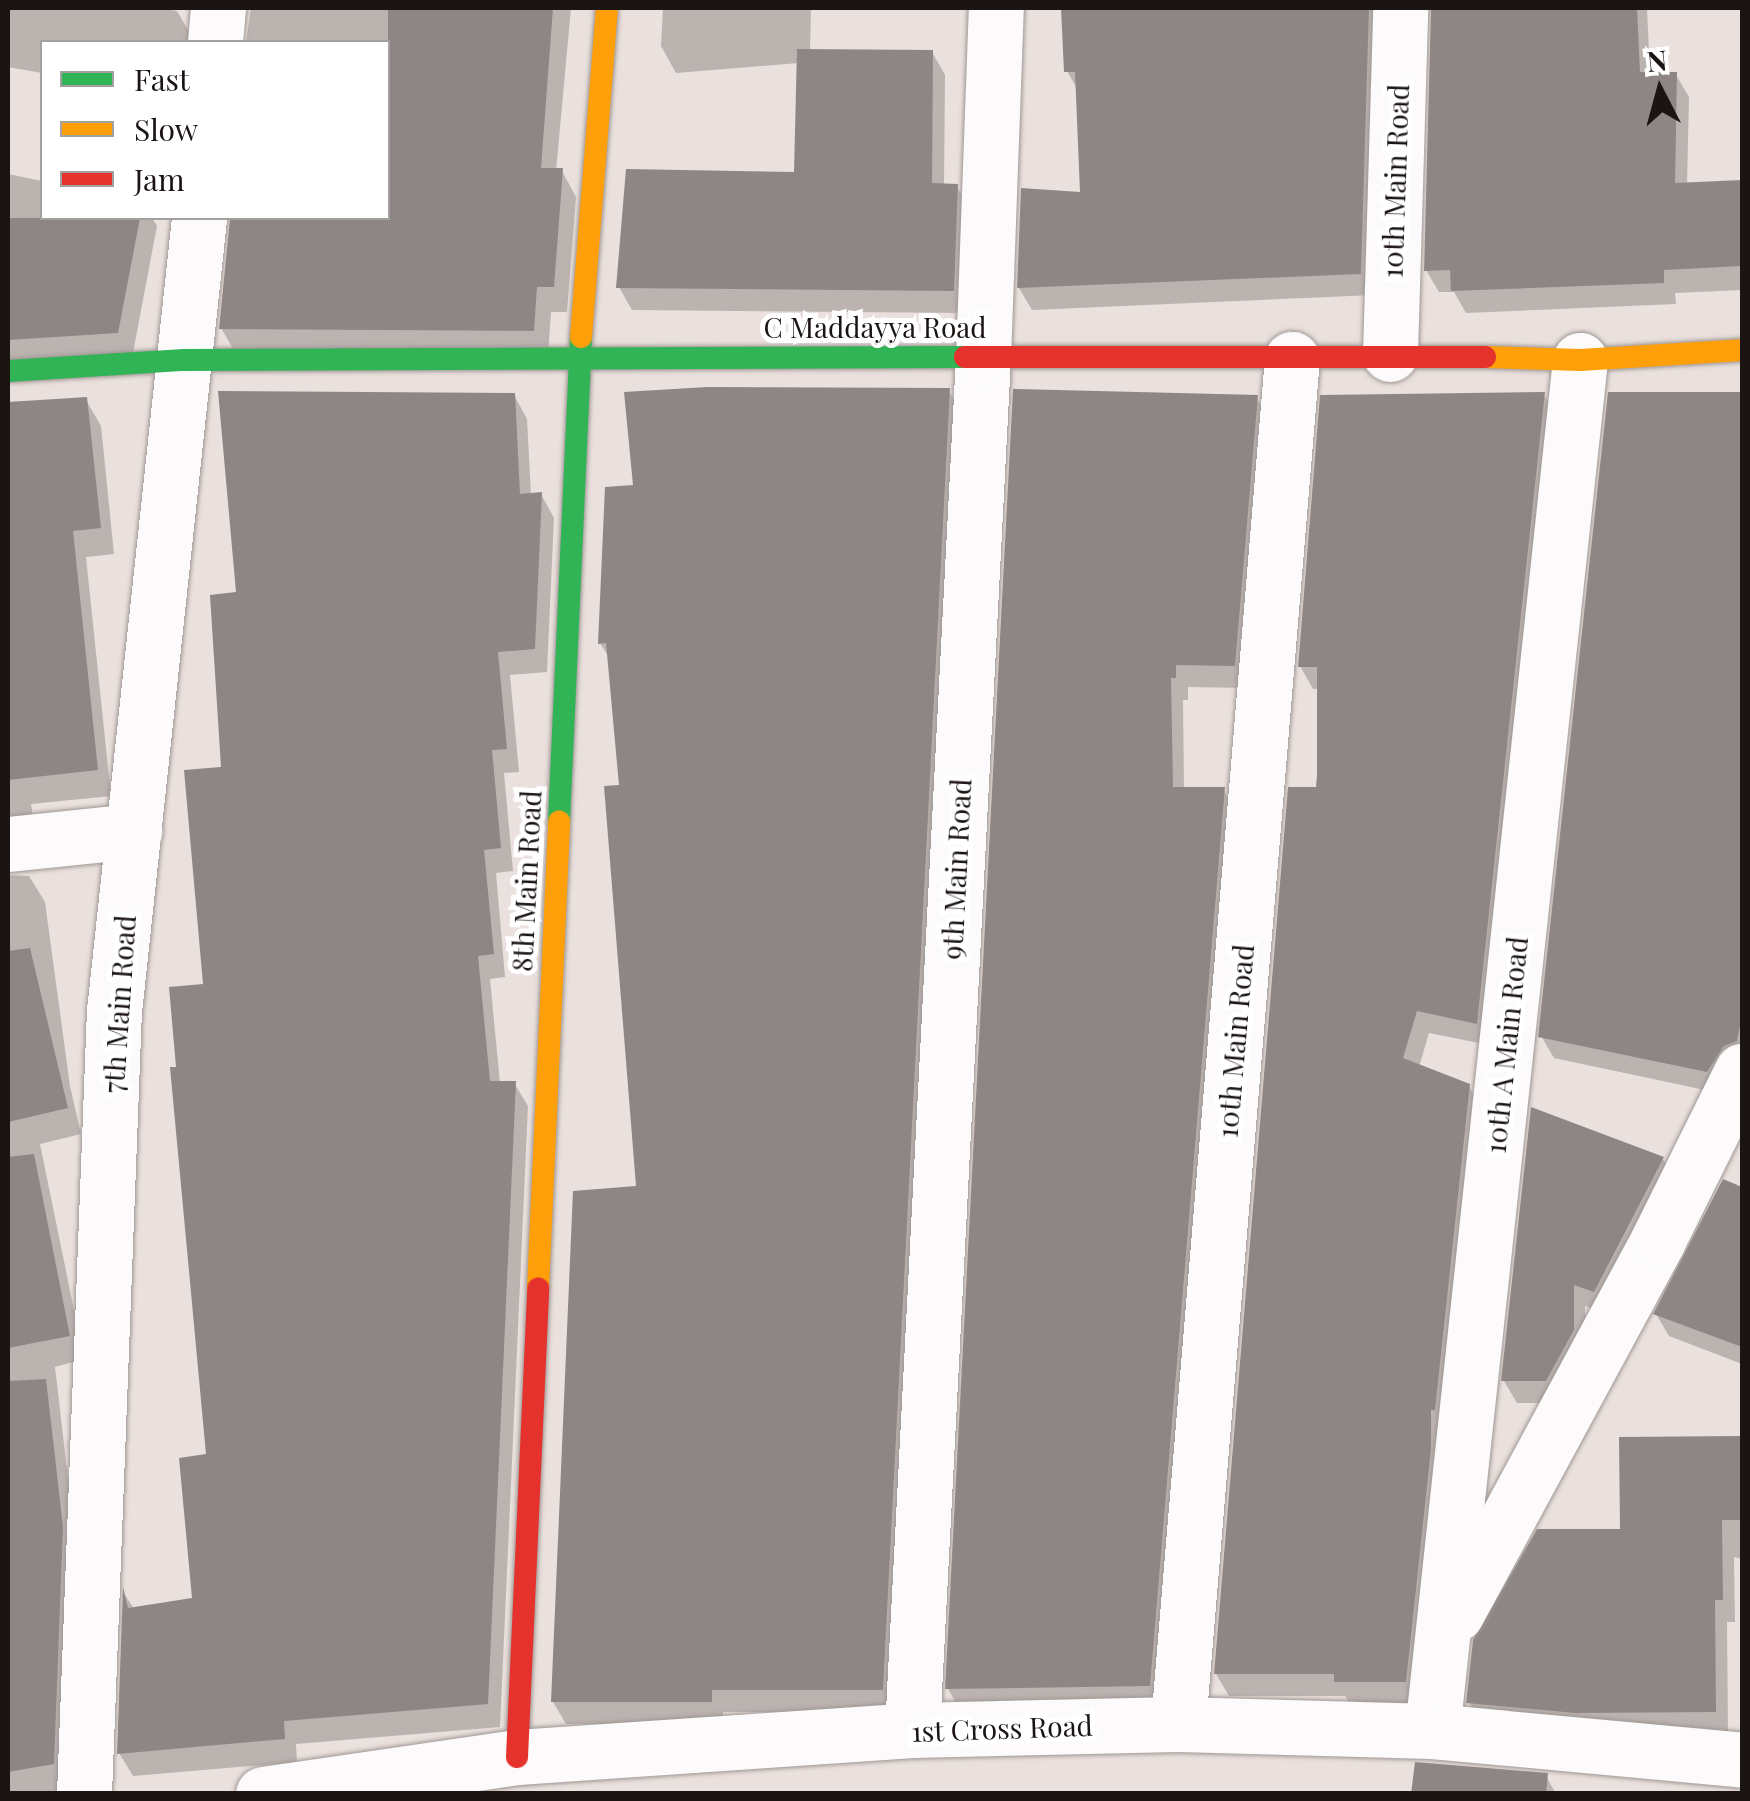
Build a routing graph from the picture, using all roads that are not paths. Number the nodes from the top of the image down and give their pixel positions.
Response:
1 (218, 8) edge
2 (607, 8) edge
3 (996, 8) edge
4 (1400, 8) edge
5 (215, 40) edge
6 (198, 220) edge
7 (1742, 350) edge
8 (1390, 354) junction
9 (983, 358) junction
10 (1292, 359) junction
11 (185, 360) junction
12 (1580, 360) junction
13 (579, 362) junction
14 (8, 370) edge
15 (134, 831) junction
16 (8, 844) edge
17 (1742, 1070) edge
18 (1442, 1639) junction
19 (1178, 1724) junction
20 (912, 1730) junction
21 (1432, 1731) junction
22 (517, 1758) junction
23 (1742, 1760) edge
24 (84, 1794) edge
25 (263, 1794) edge

1 - 5 street
2 - 13 street, 8th Main Road
3 - 9 street, 9th Main Road
4 - 8 street, 10th Main Road
6 - 11 street, 7th Main Road
7 - 12 street, C Maddayya Road
8 - 10 street, C Maddayya Road
8 - 12 street, C Maddayya Road
9 - 10 street, C Maddayya Road
9 - 13 street, C Maddayya Road
9 - 20 street, 9th Main Road
10 - 19 street, 10th Main Road
11 - 13 street, C Maddayya Road
11 - 14 street, C Maddayya Road
11 - 15 street, 7th Main Road
12 - 18 street, 10th A Main Road
13 - 22 street, 8th Main Road
15 - 16 street
15 - 24 street, 7th Main Road
17 - 18 street
18 - 21 street, 10th A Main Road
19 - 20 street, 1st Cross Road
19 - 21 street, 1st Cross Road
20 - 22 street, 1st Cross Road
21 - 23 street, 1st Cross Road
22 - 25 street, 1st Cross Road

